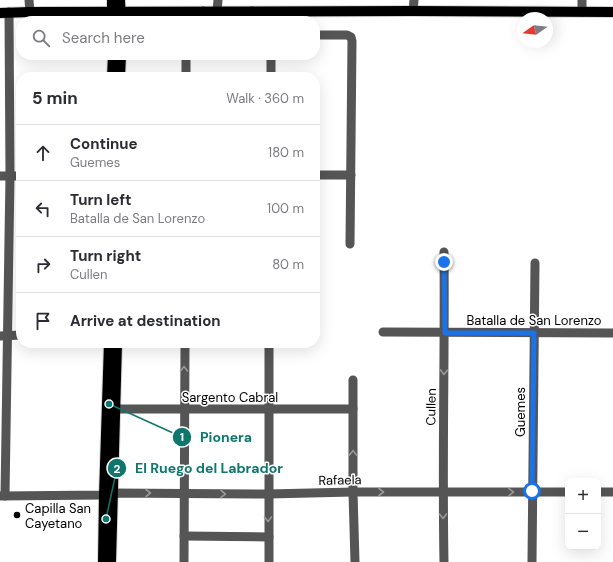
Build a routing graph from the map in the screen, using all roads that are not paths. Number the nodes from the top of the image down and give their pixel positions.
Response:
1 (29, 0) edge
2 (112, 0) edge
3 (120, 0) edge
4 (218, 0) edge
5 (414, 0) edge
6 (582, 0) edge
7 (217, 11) junction
8 (414, 11) junction
9 (30, 12) junction
10 (582, 12) junction
11 (613, 12) edge
12 (5, 13) edge
13 (116, 16) edge
14 (204, 16) edge
15 (252, 16) edge
16 (320, 35) edge
17 (113, 60) edge
18 (121, 60) edge
19 (186, 60) edge
20 (271, 60) edge
21 (112, 72) edge
22 (120, 72) edge
23 (186, 72) edge
24 (271, 72) edge
25 (0, 176) edge
26 (10, 176) junction
27 (16, 176) edge
28 (320, 176) edge
29 (351, 176) junction
30 (350, 244) dead end
31 (444, 252) dead end
32 (535, 263) dead end
33 (383, 332) dead end
34 (445, 333) junction
35 (534, 333) junction
36 (613, 333) edge
37 (16, 335) edge
38 (4, 336) edge
39 (109, 348) edge
40 (117, 348) edge
41 (184, 348) edge
42 (269, 348) edge
43 (353, 380) dead end
44 (353, 409) junction
45 (111, 410) junction
46 (184, 410) junction
47 (268, 410) junction
48 (532, 491) junction
49 (353, 492) junction
50 (565, 492) edge
51 (601, 492) edge
52 (613, 492) edge
53 (3, 493) edge
54 (107, 493) junction
55 (184, 493) junction
56 (443, 493) junction
57 (268, 494) junction
58 (184, 536) junction
59 (268, 537) junction
60 (103, 562) edge
61 (111, 562) edge
62 (184, 562) edge
63 (269, 562) edge
64 (355, 562) edge
65 (444, 562) edge
66 (532, 562) edge

1 - 9 street
2 - 13 main road
3 - 13 main road
4 - 7 street
5 - 8 street
6 - 10 street
7 - 14 main road
7 - 15 main road
8 - 10 main road
8 - 15 main road
9 - 12 main road
9 - 13 main road
10 - 11 main road
12 - 26 street
13 - 14 main road
16 - 29 street
17 - 21 main road
18 - 22 main road
19 - 23 street
20 - 24 street
25 - 26 street
26 - 27 street
26 - 38 street
28 - 29 street
29 - 30 street
31 - 34 street, Cullen
32 - 35 street, Guemes
33 - 34 street, Batalla de San Lorenzo
34 - 35 street, Batalla de San Lorenzo
34 -> 56 street, Cullen
35 - 36 street, Batalla de San Lorenzo
35 - 48 street, Guemes
37 - 38 street
38 - 53 street
39 - 45 main road
40 - 45 main road
46 -> 41 street
42 - 47 street
43 - 44 street
44 - 47 street, Sargento Cabral
49 -> 44 street
45 - 46 street, Sargento Cabral
45 - 54 main road
46 - 47 street, Sargento Cabral
46 - 55 street
47 - 57 street
48 - 50 street, Rafaela
56 -> 48 street, Rafaela
48 - 66 street, Guemes
49 -> 56 street, Rafaela
49 - 57 street, Rafaela
49 - 64 street
51 - 52 street
53 - 54 street, Rafaela
54 -> 55 street, Rafaela
54 - 60 main road
54 - 61 main road
55 -> 57 street, Rafaela
55 - 58 street
56 -> 65 street, Cullen
57 -> 59 street
58 - 59 street
58 - 62 street
59 - 63 street

